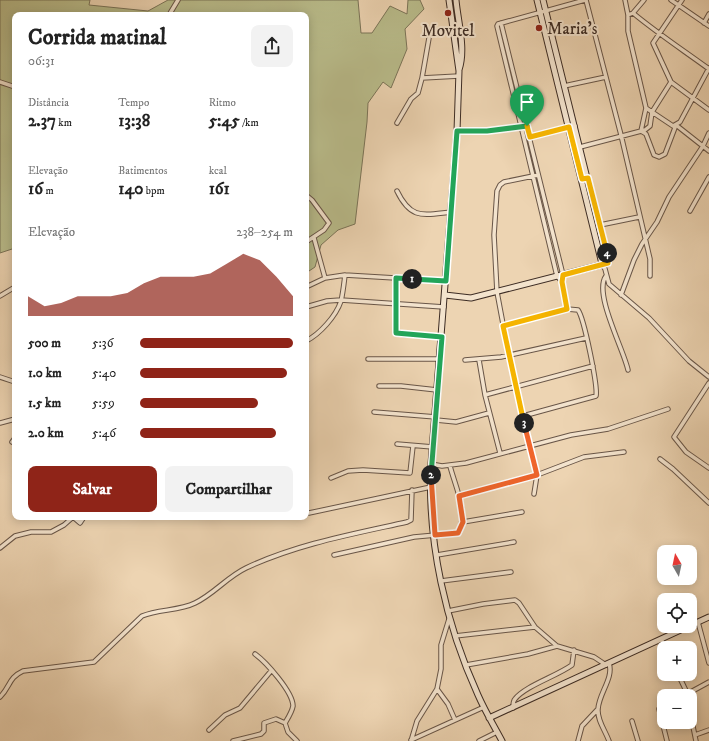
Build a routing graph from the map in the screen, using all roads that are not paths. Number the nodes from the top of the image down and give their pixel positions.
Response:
1 (178, 0) edge
2 (449, 0) edge
3 (456, 0) edge
4 (537, 0) edge
5 (543, 0) edge
6 (586, 0) edge
7 (625, 0) edge
8 (644, 0) edge
9 (671, 0) edge
10 (682, 0) edge
11 (678, 5) junction
12 (454, 10) junction
13 (543, 11) junction
14 (171, 12) edge
15 (633, 13) junction
16 (709, 14) edge
17 (628, 15) junction
18 (500, 23) junction
19 (704, 23) junction
20 (709, 26) edge
21 (460, 32) junction
22 (454, 33) junction
23 (658, 33) junction
24 (429, 38) dead end
25 (709, 68) edge
26 (459, 73) junction
27 (558, 73) junction
28 (606, 77) junction
29 (422, 78) junction
30 (0, 82) edge
31 (671, 82) junction
32 (12, 86) edge
33 (564, 86) junction
34 (692, 99) junction
35 (646, 108) junction
36 (709, 110) edge
37 (652, 112) junction
38 (397, 123) dead end
39 (676, 125) junction
40 (527, 126) junction
41 (575, 126) junction
42 (522, 127) junction
43 (569, 127) junction
44 (457, 131) junction
45 (641, 131) junction
46 (709, 133) edge
47 (621, 135) junction
48 (530, 137) junction
49 (703, 146) junction
50 (580, 147) junction
51 (709, 151) edge
52 (534, 156) junction
53 (529, 157) junction
54 (538, 175) junction
55 (533, 176) junction
56 (709, 177) edge
57 (585, 178) junction
58 (397, 191) dead end
59 (309, 198) edge
60 (690, 211) dead end
61 (451, 212) junction
62 (639, 217) junction
63 (600, 225) junction
64 (314, 238) junction
65 (309, 240) edge
66 (644, 240) junction
67 (604, 266) junction
68 (345, 275) junction
69 (563, 275) junction
70 (557, 276) junction
71 (606, 276) junction
72 (650, 276) dead end
73 (326, 278) junction
74 (396, 278) junction
75 (446, 281) junction
76 (562, 282) junction
77 (309, 286) edge
78 (12, 289) edge
79 (497, 292) junction
80 (445, 295) junction
81 (621, 295) junction
82 (0, 296) edge
83 (341, 300) junction
84 (396, 303) junction
85 (309, 306) edge
86 (444, 307) junction
87 (567, 309) junction
88 (503, 326) junction
89 (442, 337) junction
90 (586, 338) junction
91 (309, 340) edge
92 (509, 356) junction
93 (368, 359) dead end
94 (440, 359) junction
95 (465, 360) dead end
96 (479, 360) junction
97 (593, 366) junction
98 (628, 370) dead end
99 (0, 377) edge
100 (709, 377) edge
101 (12, 381) edge
102 (709, 383) edge
103 (379, 386) dead end
104 (516, 386) junction
105 (438, 390) junction
106 (484, 395) junction
107 (668, 409) dead end
108 (374, 412) dead end
109 (489, 413) junction
110 (523, 416) junction
111 (436, 419) junction
112 (12, 420) edge
113 (0, 423) edge
114 (397, 444) dead end
115 (413, 446) junction
116 (530, 446) junction
117 (433, 447) junction
118 (624, 452) dead end
119 (500, 454) junction
120 (660, 460) dead end
121 (431, 464) junction
122 (450, 466) junction
123 (708, 466) edge
124 (537, 475) junction
125 (331, 478) dead end
126 (431, 487) junction
127 (412, 490) junction
128 (534, 494) dead end
129 (459, 496) junction
130 (709, 503) edge
131 (522, 512) dead end
132 (309, 514) dead end
133 (70, 520) edge
134 (463, 522) junction
135 (435, 535) junction
136 (514, 542) dead end
137 (0, 548) edge
138 (334, 555) dead end
139 (437, 555) junction
140 (511, 572) dead end
141 (441, 580) junction
142 (448, 611) junction
143 (709, 617) edge
144 (449, 619) junction
145 (698, 622) junction
146 (535, 627) junction
147 (454, 636) junction
148 (661, 640) joint
149 (557, 646) junction
150 (574, 650) junction
151 (255, 654) dead end
152 (709, 663) edge
153 (607, 664) junction
154 (466, 665) junction
155 (271, 671) junction
156 (709, 682) edge
157 (437, 689) junction
158 (697, 689) edge
159 (0, 697) edge
160 (484, 707) junction
161 (513, 708) junction
162 (598, 709) junction
163 (489, 718) junction
164 (455, 720) junction
165 (632, 721) dead end
166 (286, 723) junction
167 (664, 729) edge
168 (694, 729) edge
169 (209, 730) dead end
170 (709, 730) edge
171 (497, 732) junction
172 (695, 736) junction
173 (411, 740) edge
174 (233, 741) edge
175 (297, 741) edge
176 (479, 741) edge
177 (502, 741) edge
178 (578, 741) edge
179 (609, 741) edge
180 (638, 741) edge
181 (667, 741) edge
182 (696, 741) edge

1 - 14 street
2 - 12 street
3 - 12 street
4 - 13 street
5 - 13 street
6 - 13 street
6 - 28 street
7 - 17 street
8 - 15 street
9 - 11 street
10 - 11 street
11 - 19 street
11 - 23 street
12 - 21 street
12 - 22 street
13 - 18 street
13 - 27 street
15 - 17 street
15 - 23 street
16 - 19 street
17 - 35 street
18 - 40 street
18 - 42 street
19 - 20 street
21 - 22 street
21 - 26 street
22 - 26 street
23 - 25 street
23 - 31 street
24 - 29 street
25 - 34 street
26 - 29 street
26 - 44 street
27 - 33 street
27 - 43 street
28 - 33 street
28 - 47 street
29 - 38 street
30 - 32 street
31 - 34 street
31 - 37 street
33 - 41 street
34 - 36 street
34 - 39 street
35 - 37 street
35 - 45 street
37 - 39 street
37 - 45 street
39 - 45 street
39 - 49 street
40 - 42 street
40 - 48 street
41 - 43 street
41 - 50 street
42 - 44 street
42 - 53 street
43 - 48 street
43 - 57 street
44 - 61 street
45 - 47 street
46 - 49 street
47 - 50 street
47 - 62 street
48 - 52 street
49 - 51 street
49 - 66 street
50 - 57 street
52 - 53 street
52 - 54 street
53 - 55 street
54 - 55 street
54 - 69 street
55 - 70 street
55 - 79 street
56 - 60 street
57 - 63 street
57 - 67 street
58 - 61 street
59 - 64 street
61 - 75 street
62 - 63 street
62 - 66 street
63 - 67 street
64 - 65 street
64 - 73 street
66 - 72 street
66 - 81 street
67 - 69 street
67 - 71 street
68 - 73 street
68 - 74 street
68 - 83 street
69 - 70 street
69 - 76 street
70 - 76 street
70 - 79 street
71 - 81 street
71 - 98 street
73 - 77 street
74 - 75 street
74 - 84 street
75 - 80 street
76 - 87 street
78 - 82 street
79 - 80 street
79 - 88 street
80 - 86 street
81 - 100 street
83 - 84 street
83 - 85 street
83 - 91 street
84 - 86 street
84 - 89 street
86 - 89 street
87 - 88 street
87 - 90 street
88 - 92 street
89 - 94 street
90 - 92 street
90 - 97 street
92 - 96 street
92 - 104 street
93 - 94 street
94 - 105 street
95 - 96 street
96 - 106 street
97 - 104 street
97 - 110 street
99 - 101 street
102 - 123 street
103 - 105 street
104 - 106 street
104 - 110 street
105 - 111 street
106 - 109 street
107 - 116 street
108 - 111 street
109 - 111 street
109 - 119 street
110 - 116 street
111 - 117 street
112 - 113 street
114 - 115 street
115 - 117 street
115 - 125 street
116 - 119 street
116 - 124 street
117 - 121 street
118 - 124 street
119 - 122 street
120 - 130 street
121 - 122 street
121 - 126 street
122 - 129 street
124 - 128 street
124 - 129 street
126 - 127 street
126 - 135 street
127 - 132 street
127 - 159 street
129 - 134 street
131 - 134 street
133 - 137 street
134 - 135 street
135 - 138 street
135 - 139 street
136 - 139 street
139 - 141 street
140 - 141 street
141 - 142 street
142 - 144 street
142 - 146 street
143 - 145 street
144 - 147 street
144 - 157 street
145 - 148 street
145 - 152 street
146 - 147 street
146 - 149 street
147 - 154 street
148 - 153 street
149 - 150 street
149 - 154 street
150 - 153 street
150 - 161 street
151 - 155 street
153 - 161 street
153 - 162 street
154 - 160 street
155 - 166 street
155 - 169 street
156 - 158 street
157 - 164 street
157 - 173 street
160 - 163 street
160 - 164 street
161 - 163 street
162 - 178 street
162 - 179 street
163 - 171 street
164 - 173 street
165 - 180 street
166 - 174 street
166 - 175 street
167 - 181 street
168 - 172 street
170 - 172 street
171 - 176 street
171 - 177 street
172 - 182 street

